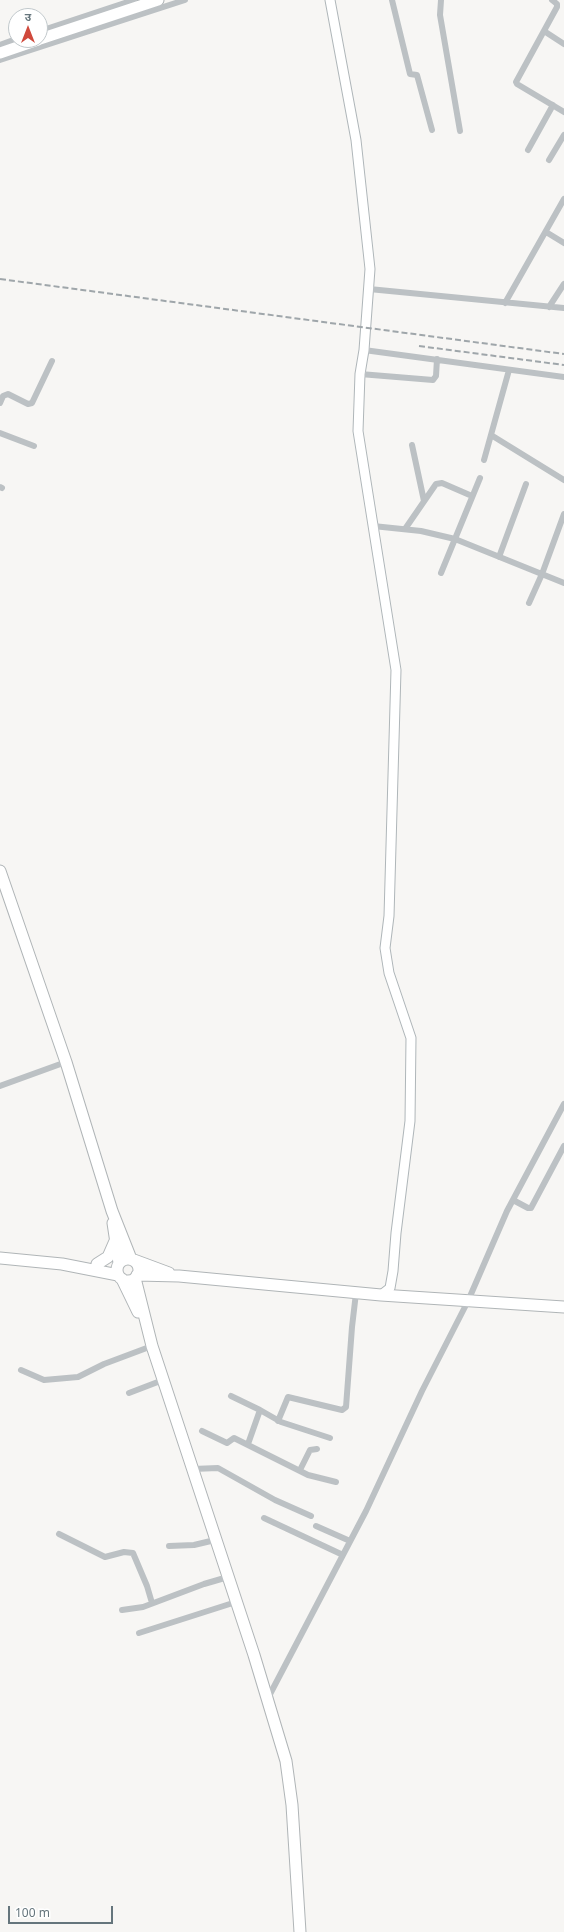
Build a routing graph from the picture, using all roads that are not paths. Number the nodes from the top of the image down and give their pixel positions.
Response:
1 (134, 0) edge
2 (158, 0) edge
3 (186, 0) edge
4 (330, 0) edge
5 (392, 0) edge
6 (441, 0) edge
7 (552, 0) edge
8 (48, 28) edge
9 (544, 31) junction
10 (48, 37) edge
11 (564, 44) edge
12 (15, 48) edge
13 (0, 53) edge
14 (0, 60) edge
15 (553, 105) junction
16 (564, 112) edge
17 (432, 130) dead end
18 (460, 131) dead end
19 (564, 135) edge
20 (528, 150) dead end
21 (549, 160) dead end
22 (564, 199) edge
23 (546, 232) junction
24 (564, 243) edge
25 (564, 284) edge
26 (369, 289) junction
27 (505, 303) junction
28 (549, 307) junction
29 (564, 308) edge
30 (364, 350) junction
31 (437, 359) junction
32 (52, 361) dead end
33 (509, 370) junction
34 (360, 374) junction
35 (564, 377) edge
36 (0, 403) edge
37 (0, 433) edge
38 (491, 435) junction
39 (412, 445) dead end
40 (34, 446) dead end
41 (484, 460) dead end
42 (480, 478) dead end
43 (564, 480) edge
44 (526, 484) dead end
45 (472, 496) junction
46 (424, 501) junction
47 (564, 514) edge
48 (373, 526) junction
49 (404, 529) junction
50 (455, 539) junction
51 (499, 557) junction
52 (440, 573) dead end
53 (542, 574) junction
54 (564, 583) edge
55 (529, 603) dead end
56 (0, 871) edge
57 (2, 885) edge
58 (66, 1062) junction
59 (0, 1086) edge
60 (564, 1104) edge
61 (564, 1146) edge
62 (513, 1200) junction
63 (112, 1211) junction
64 (115, 1241) junction
65 (0, 1258) edge
66 (133, 1260) junction
67 (62, 1264) junction
68 (97, 1264) junction
69 (119, 1270) junction
70 (393, 1271) junction
71 (179, 1276) junction
72 (136, 1277) junction
73 (356, 1293) junction
74 (381, 1296) junction
75 (403, 1297) junction
76 (468, 1301) junction
77 (564, 1307) edge
78 (146, 1328) junction
79 (152, 1346) junction
80 (20, 1370) dead end
81 (163, 1380) junction
82 (129, 1393) dead end
83 (231, 1396) dead end
84 (260, 1410) junction
85 (278, 1421) junction
86 (202, 1431) dead end
87 (330, 1438) dead end
88 (248, 1444) junction
89 (317, 1449) dead end
90 (193, 1469) junction
91 (300, 1470) junction
92 (336, 1482) dead end
93 (311, 1516) dead end
94 (264, 1518) dead end
95 (316, 1526) dead end
96 (59, 1534) dead end
97 (215, 1540) junction
98 (350, 1541) junction
99 (169, 1546) dead end
100 (343, 1555) junction
101 (228, 1577) junction
102 (236, 1602) junction
103 (152, 1604) junction
104 (122, 1610) dead end
105 (139, 1633) dead end
106 (267, 1699) junction
107 (300, 1932) edge

1 - 8 street
2 - 10 highway
3 - 14 street
4 - 26 street
5 - 17 street
6 - 18 street
7 - 9 street
9 - 11 street
9 - 15 street
12 - 13 highway
15 - 16 street
15 - 20 street
19 - 21 street
22 - 23 street
23 - 24 street
23 - 27 street
25 - 28 street
26 - 27 street
26 - 30 street
27 - 28 street
28 - 29 street
30 - 31 street
30 - 34 street
31 - 33 street
31 - 34 street
32 - 36 street
33 - 35 street
33 - 38 street
34 - 48 street
37 - 40 street
38 - 41 street
38 - 43 street
39 - 46 street
42 - 45 street
44 - 51 street
45 - 46 street
45 - 50 street
46 - 49 street
47 - 53 street
48 - 49 street
48 - 70 street
49 - 50 street
50 - 51 street
50 - 52 street
51 - 53 street
53 - 54 street
53 - 55 street
56 - 57 highway
57 - 58 highway
58 - 59 street
58 - 63 highway
60 - 62 street
61 - 62 street
62 - 76 street
63 - 64 highway
63 - 66 highway
64 - 68 highway
64 - 69 highway
65 - 67 highway
66 - 69 highway
66 - 71 highway
66 - 72 highway
67 - 68 highway
67 - 69 highway
68 - 69 highway
69 - 72 highway
69 - 78 highway
70 - 74 street
70 - 75 street
71 - 72 highway
71 - 73 highway
72 - 78 highway
73 - 74 highway
73 - 85 street
74 - 75 highway
75 - 76 highway
76 - 77 highway
76 - 98 street
78 - 79 highway
79 - 80 street
79 - 81 highway
81 - 82 street
81 - 90 highway
83 - 84 street
84 - 85 street
84 - 88 street
85 - 87 street
86 - 88 street
88 - 91 street
89 - 91 street
90 - 93 street
90 - 97 highway
91 - 92 street
94 - 100 street
95 - 98 street
96 - 103 street
97 - 99 street
97 - 101 highway
98 - 100 street
100 - 106 street
101 - 102 highway
101 - 103 street
102 - 105 street
102 - 106 highway
103 - 104 street
106 - 107 highway

